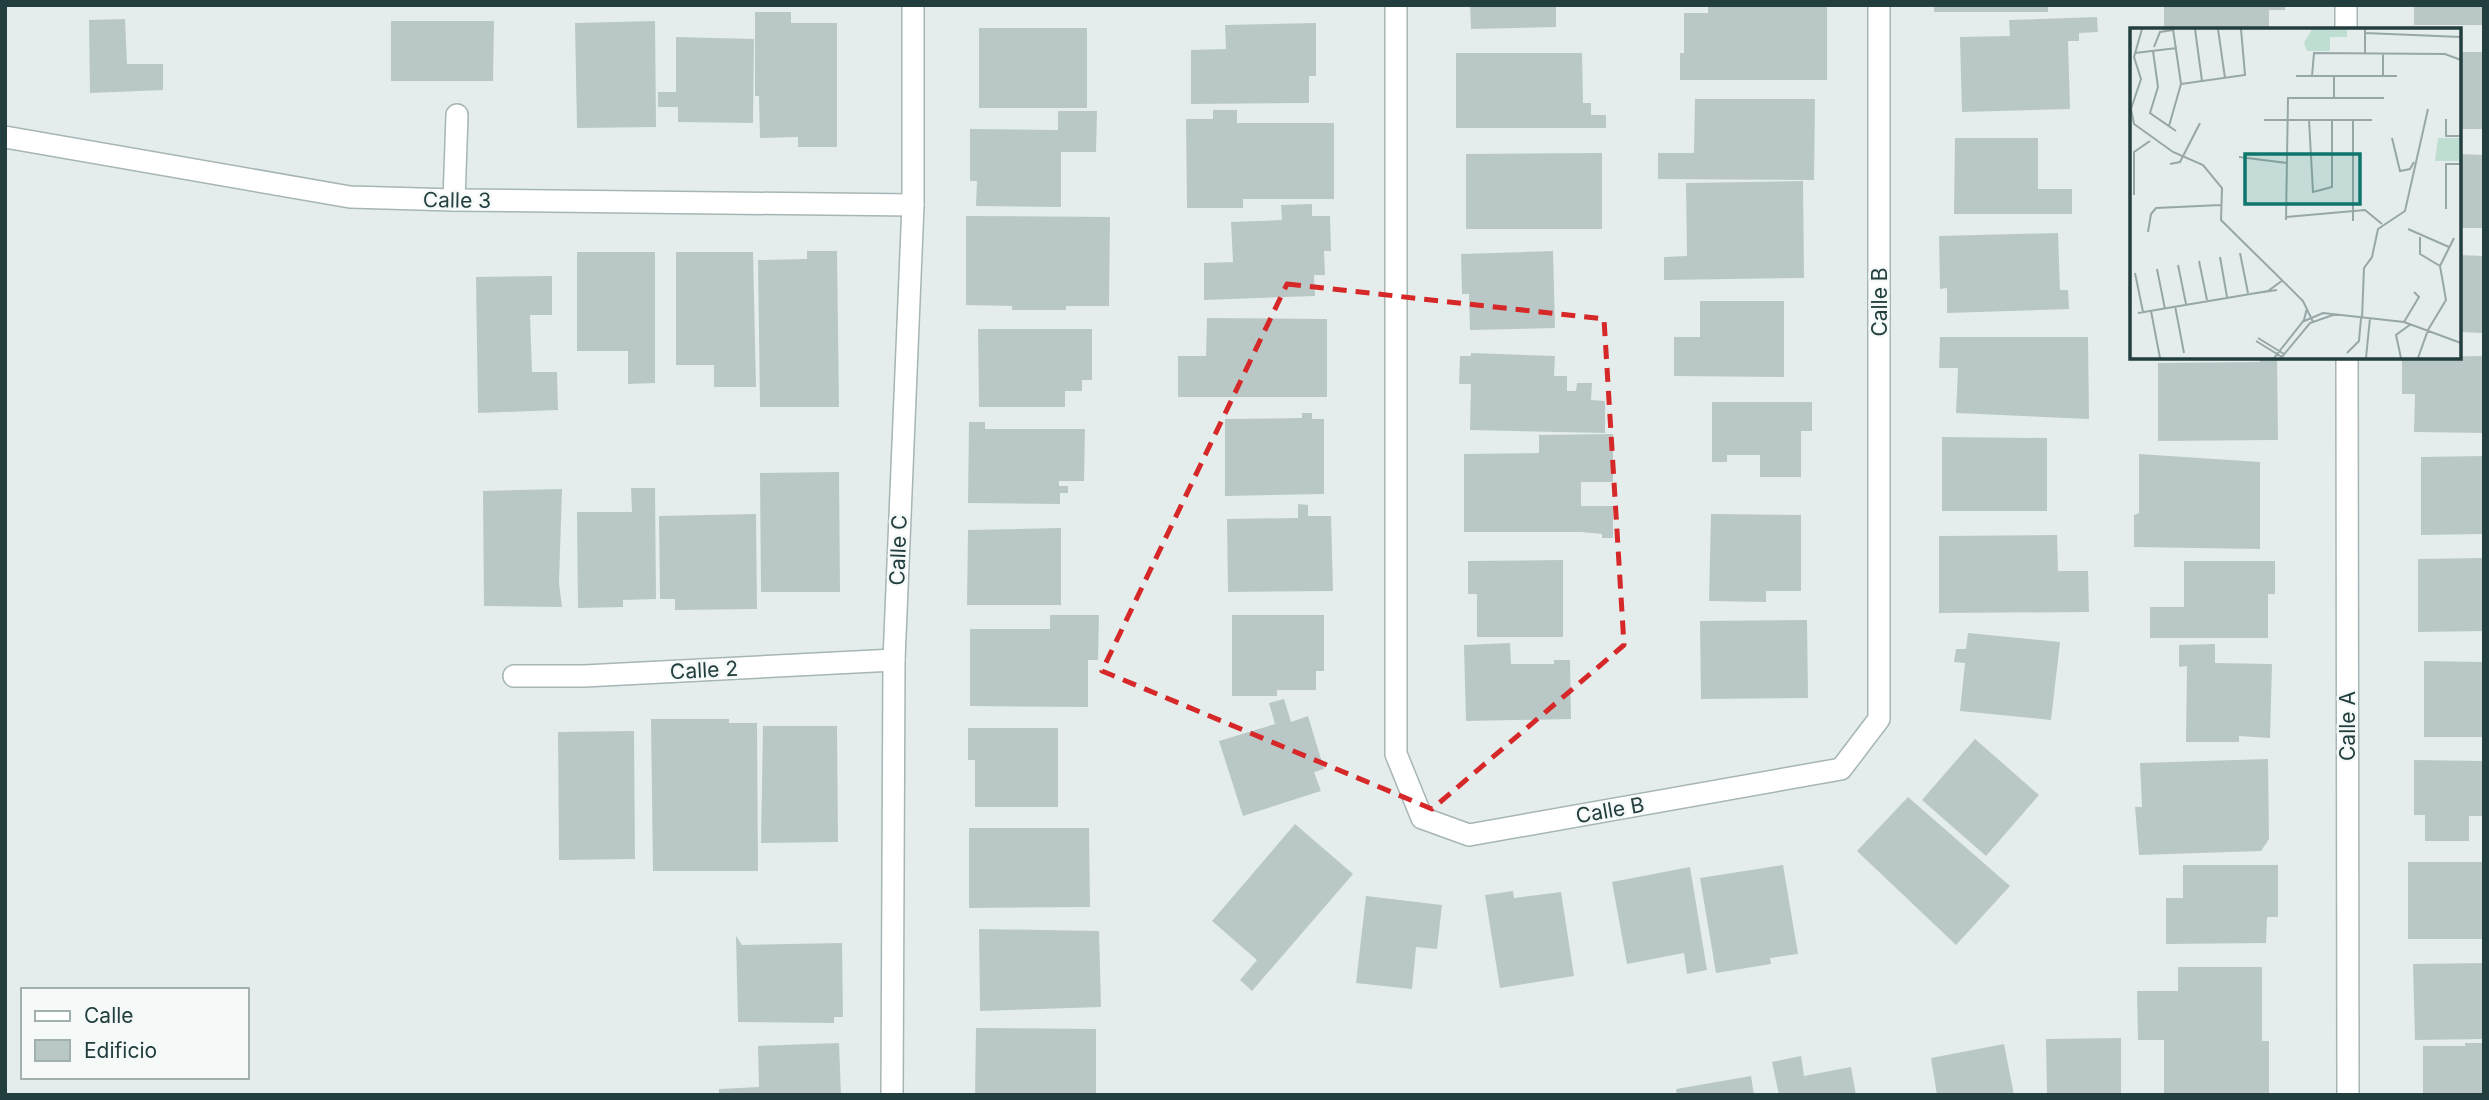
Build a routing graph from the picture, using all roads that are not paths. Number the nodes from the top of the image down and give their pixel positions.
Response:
1 (913, 5) edge
2 (1396, 5) edge
3 (1879, 5) edge
4 (2346, 5) edge
5 (2346, 28) edge
6 (457, 115) dead end
7 (5, 137) edge
8 (454, 201) junction
9 (913, 205) junction
10 (2347, 359) edge
11 (894, 660) junction
12 (514, 676) dead end
13 (892, 1095) edge
14 (2347, 1095) edge

1 - 9 street, Calle C
2 - 3 street, Calle B
4 - 5 street
6 - 8 street
7 - 8 street, Calle 3
8 - 9 street, Calle 3
9 - 11 street, Calle C
10 - 14 street, Calle A
11 - 12 street, Calle 2
11 - 13 street, Calle C

